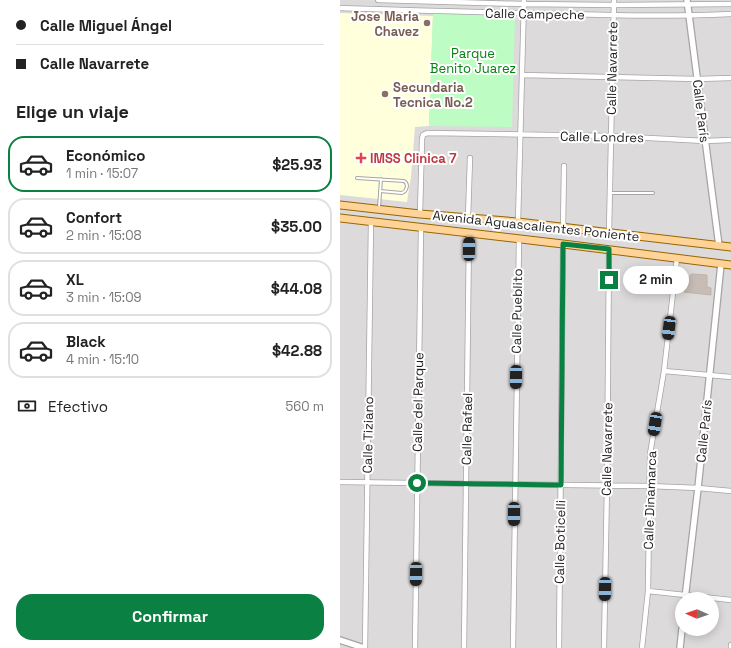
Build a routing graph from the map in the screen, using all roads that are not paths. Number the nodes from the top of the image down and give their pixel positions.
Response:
1 (378, 0) edge
2 (426, 1) edge
3 (523, 2) edge
4 (687, 2) edge
5 (614, 3) edge
6 (731, 4) edge
7 (340, 8) edge
8 (523, 13) junction
9 (731, 14) edge
10 (613, 16) junction
11 (689, 16) junction
12 (522, 74) junction
13 (612, 77) junction
14 (731, 78) edge
15 (697, 79) junction
16 (520, 135) junction
17 (611, 136) junction
18 (705, 140) junction
19 (731, 140) edge
20 (470, 158) dead end
21 (564, 166) dead end
22 (356, 178) dead end
23 (381, 179) junction
24 (380, 191) junction
25 (610, 193) junction
26 (653, 193) dead end
27 (340, 205) edge
28 (379, 209) junction
29 (420, 214) junction
30 (340, 218) edge
31 (468, 218) junction
32 (371, 222) junction
33 (518, 222) junction
34 (421, 228) junction
35 (562, 228) junction
36 (609, 232) junction
37 (469, 234) junction
38 (519, 238) junction
39 (563, 244) junction
40 (719, 246) junction
41 (731, 247) edge
42 (609, 249) junction
43 (677, 258) junction
44 (721, 264) junction
45 (731, 265) edge
46 (664, 371) junction
47 (710, 375) junction
48 (731, 377) edge
49 (340, 482) edge
50 (367, 482) junction
51 (417, 483) junction
52 (466, 484) junction
53 (515, 484) junction
54 (561, 485) junction
55 (607, 485) junction
56 (649, 486) junction
57 (698, 488) junction
58 (731, 491) edge
59 (648, 591) junction
60 (686, 592) edge
61 (675, 595) edge
62 (719, 599) edge
63 (731, 600) edge
64 (681, 636) edge
65 (340, 640) edge
66 (365, 648) edge
67 (415, 648) edge
68 (464, 648) edge
69 (513, 648) edge
70 (559, 648) edge
71 (604, 648) edge
72 (642, 648) edge
73 (680, 648) edge

1 - 2 street, Calle Campeche
2 - 3 street, Calle Campeche
3 - 5 street, Calle Campeche
3 - 8 street
4 - 5 street, Calle Campeche
4 - 6 street, Calle Campeche
4 - 11 street, Calle París
5 - 10 street, Calle Navarrete
7 - 8 street, Calle Campeche
8 - 10 street, Calle Campeche
8 - 12 street
9 - 11 street, Calle Campeche
10 - 11 street, Calle Campeche
10 - 13 street, Calle Navarrete
11 - 15 street, Calle París
12 - 13 street
12 - 16 street
13 - 15 street
13 - 17 street, Calle Navarrete
14 - 15 street
15 - 18 street, Calle París
16 - 17 street, Calle Londres
16 - 29 street, Calle Londres
16 - 33 street
17 - 18 street, Calle Londres
17 - 25 street, Calle Navarrete
18 - 19 street, Calle Londres
18 - 40 street, Calle París
20 - 31 street
21 - 35 street
22 - 23 lane
23 - 24 lane
23 - 24 lane
24 - 28 lane
25 - 26 lane
25 - 36 street, Calle Navarrete
27 - 28 main road, Avenida Aguascalientes Poniente
28 - 29 main road, Avenida Aguascalientes Poniente
29 - 31 main road, Avenida Aguascalientes Poniente
30 - 32 main road, Avenida Aguascalientes Poniente
31 - 33 main road, Avenida Aguascalientes Poniente
32 - 34 main road, Avenida Aguascalientes Poniente
32 - 50 street, Calle Tiziano
33 - 35 main road, Avenida Aguascalientes Poniente
34 - 37 main road, Avenida Aguascalientes Poniente
34 - 51 street, Calle del Parque
35 - 36 main road, Avenida Aguascalientes Poniente
36 - 40 main road, Avenida Aguascalientes Poniente
37 - 38 main road, Avenida Aguascalientes Poniente
37 - 52 street, Calle Rafael
38 - 39 main road, Avenida Aguascalientes Poniente
38 - 53 street, Calle Pueblito
39 - 42 main road, Avenida Aguascalientes Poniente
39 - 54 street, Calle Boticelli
40 - 41 main road, Avenida Aguascalientes Poniente
42 - 43 main road, Avenida Aguascalientes Poniente
42 - 55 street, Calle Navarrete
43 - 44 main road, Avenida Aguascalientes Poniente
43 - 46 street, Calle Dinamarca
44 - 45 main road, Avenida Aguascalientes Poniente
44 - 47 street, Calle París
46 - 47 street
46 - 56 street, Calle Dinamarca
47 - 48 street
47 - 57 street, Calle París
49 - 50 street
50 - 51 street
50 - 66 street, Calle Tiziano
51 - 52 street
51 - 67 street, Calle del Parque
52 - 53 street
52 - 68 street, Calle Rafael
53 - 54 street
53 - 69 street, Calle Pueblito
54 - 55 street
54 - 70 street, Calle Boticelli
55 - 56 street
55 - 71 street, Calle Navarrete
56 - 57 street
56 - 59 street, Calle Dinamarca
57 - 58 street
57 - 60 street, Calle París
59 - 61 street
59 - 72 street, Calle Dinamarca
62 - 63 street
64 - 73 street
65 - 66 street

